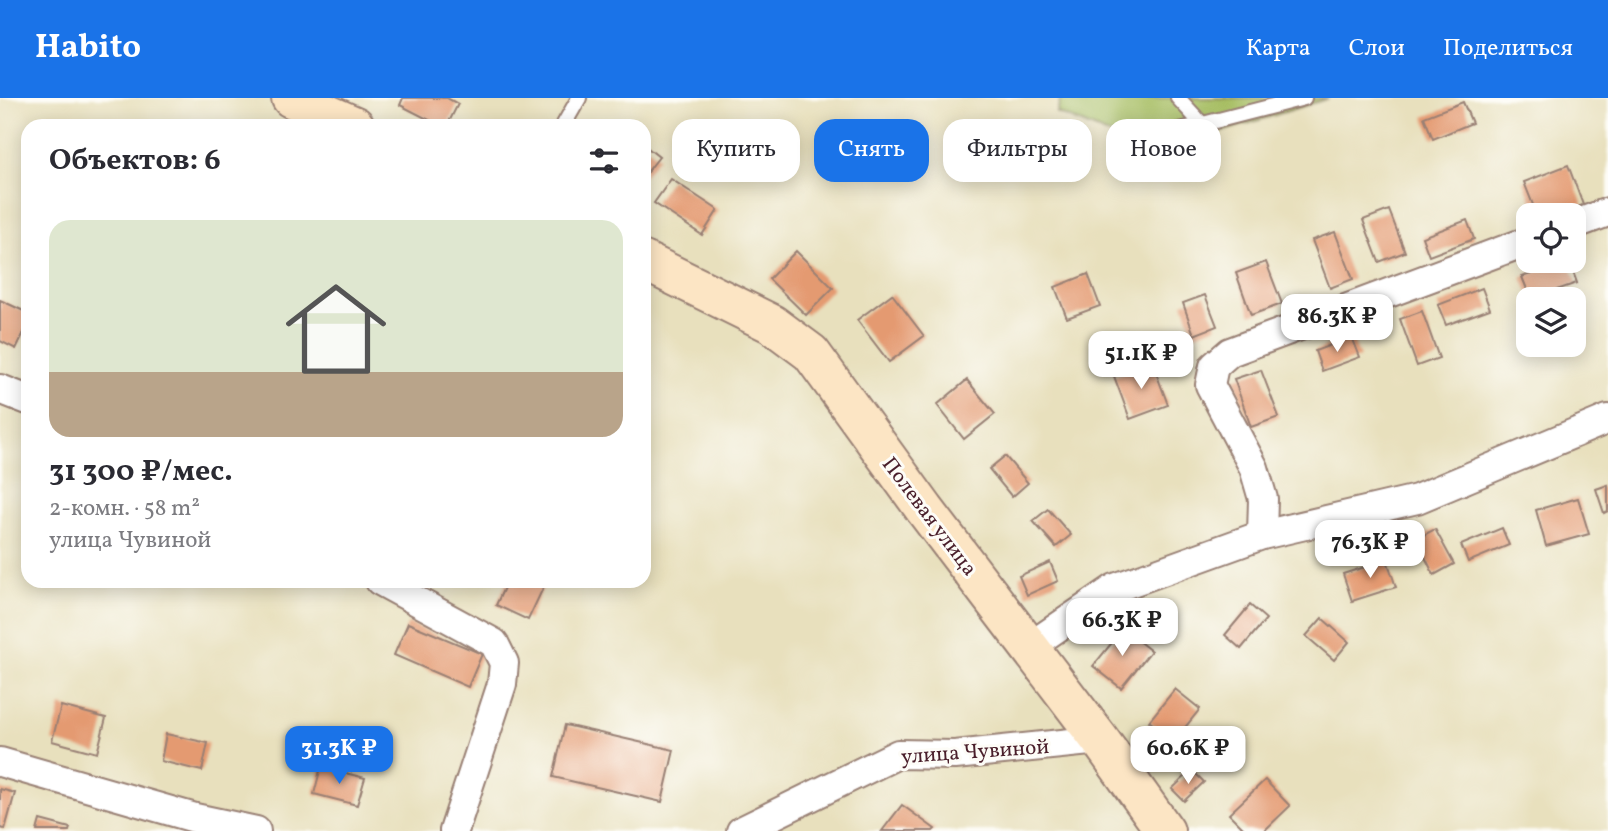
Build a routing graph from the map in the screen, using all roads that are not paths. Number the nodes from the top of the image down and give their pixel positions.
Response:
1 (291, 98) edge
2 (579, 98) edge
3 (1178, 98) edge
4 (1304, 98) edge
5 (339, 119) edge
6 (567, 119) edge
7 (1197, 119) edge
8 (1221, 119) edge
9 (1608, 212) edge
10 (1586, 220) edge
11 (1516, 246) edge
12 (651, 264) edge
13 (0, 389) edge
14 (21, 397) edge
15 (1608, 419) edge
16 (1262, 535) junction
17 (393, 588) edge
18 (1029, 647) junction
19 (1100, 740) junction
20 (0, 762) edge
21 (256, 831) edge
22 (454, 831) edge
23 (741, 831) edge
24 (1165, 831) edge

1 - 5 street
2 - 6 lane
3 - 7 lane
4 - 8 lane
9 - 10 street
11 - 16 street
12 - 18 street, Полевая улица
13 - 14 street
15 - 16 street
16 - 18 street
17 - 22 street
18 - 19 street, Полевая улица
19 - 23 street, улица Чувиной
19 - 24 street, Полевая улица
20 - 21 street

